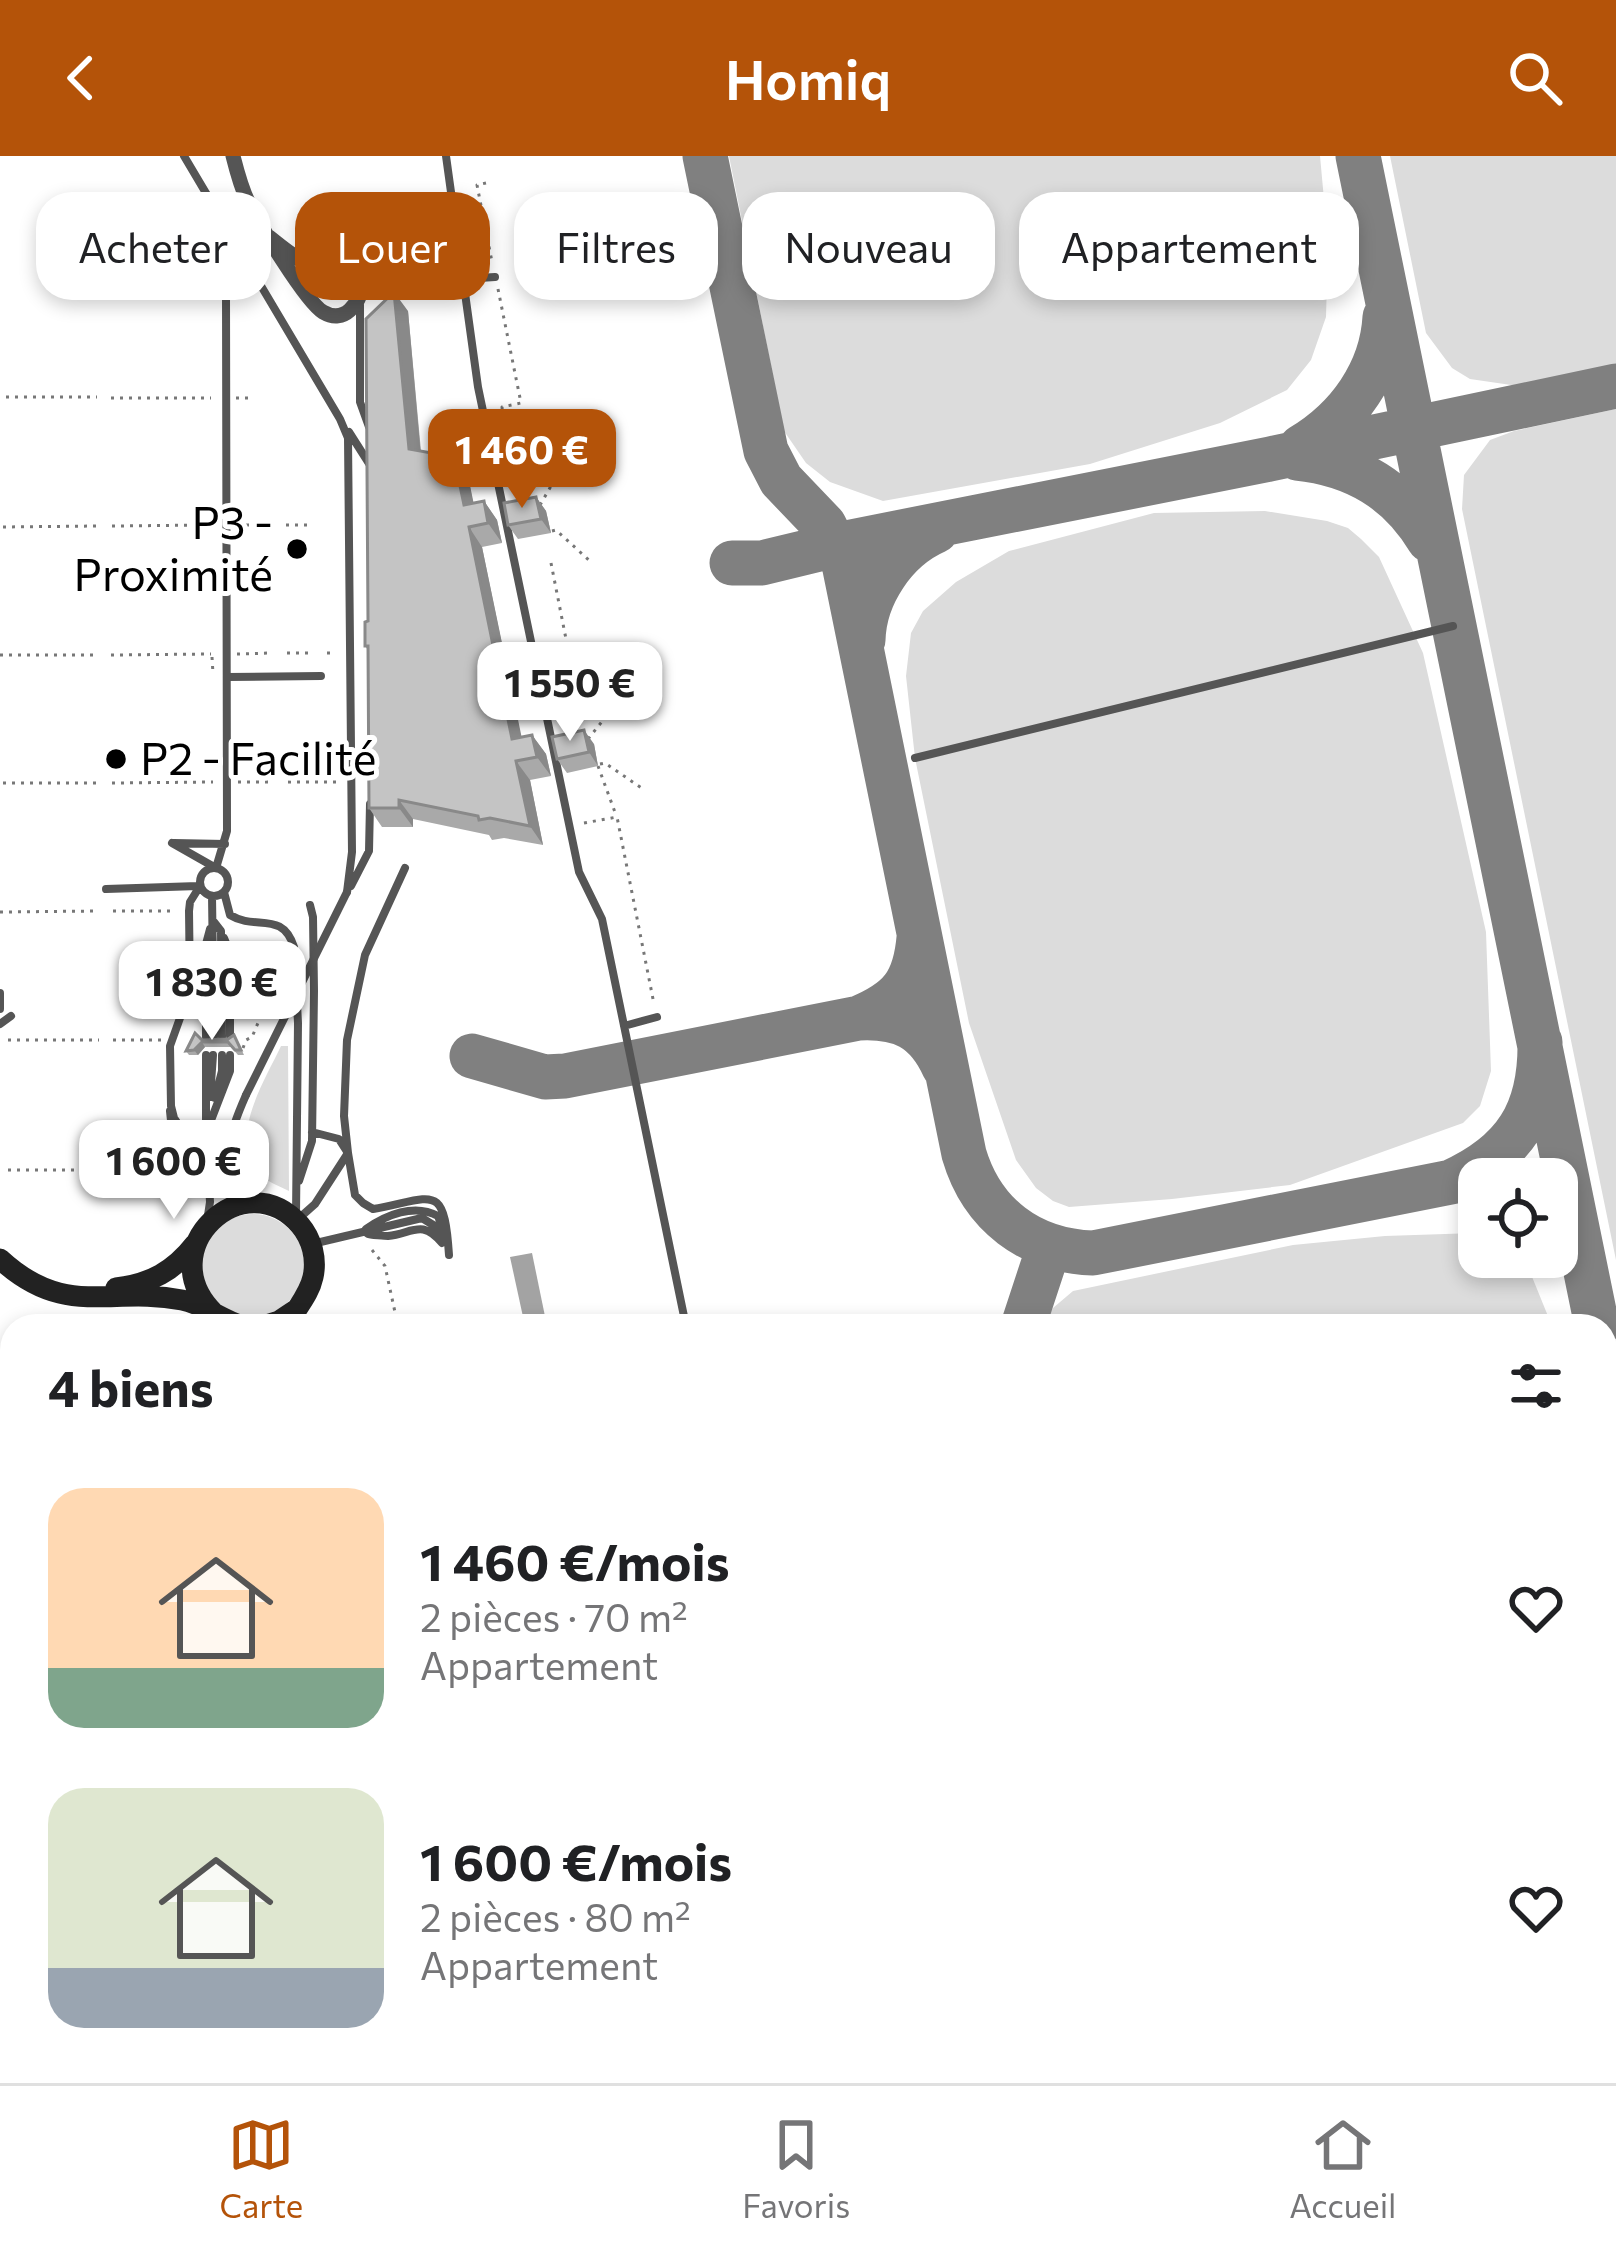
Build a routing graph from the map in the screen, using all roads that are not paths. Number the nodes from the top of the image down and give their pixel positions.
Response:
1 (184, 156) edge
2 (233, 156) edge
3 (446, 156) edge
4 (243, 192) edge
5 (451, 192) edge
6 (271, 241) edge
7 (295, 276) edge
8 (490, 277) edge
9 (495, 277) road end
10 (359, 285) joint
11 (226, 300) edge
12 (314, 300) edge
13 (356, 300) edge
14 (359, 300) edge
15 (466, 300) edge
16 (340, 419) junction
17 (372, 436) edge
18 (372, 477) edge
19 (1454, 626) dead end
20 (320, 676) dead end
21 (227, 677) junction
22 (915, 758) dead end
23 (370, 796) edge
24 (225, 844) junction
25 (215, 868) junction
26 (405, 868) dead end
27 (200, 886) junction
28 (106, 889) dead end
29 (224, 892) junction
30 (347, 892) junction
31 (212, 896) junction
32 (310, 905) dead end
33 (213, 921) junction
34 (0, 993) edge
35 (0, 1009) edge
36 (11, 1016) dead end
37 (657, 1018) road end
38 (0, 1024) edge
39 (624, 1026) junction
40 (312, 1132) junction
41 (206, 1135) junction
42 (348, 1153) junction
43 (207, 1174) junction
44 (296, 1188) junction
45 (272, 1207) junction
46 (296, 1221) junction
47 (359, 1234) junction
48 (200, 1236) junction
49 (0, 1244) edge
50 (310, 1244) junction
51 (449, 1255) junction
52 (0, 1259) edge
53 (215, 1314) edge
54 (220, 1314) edge
55 (294, 1314) edge
56 (684, 1314) edge

1 - 16 lane
2 - 4 street
3 - 5 lane
6 - 7 street
8 - 9 lane
10 - 10 lane
11 - 21 lane
12 - 13 street
14 - 17 lane
15 - 39 lane
16 - 18 lane
16 - 30 lane
19 - 22 lane
20 - 21 lane
21 - 24 lane
23 - 30 lane
24 - 25 lane
24 - 25 lane
25 - 27 lane
25 - 29 lane
26 - 42 lane
27 - 28 lane
27 - 31 lane
27 - 43 lane
29 - 31 lane
29 - 44 lane
30 - 45 lane, bridge
31 - 33 lane
32 - 40 lane
33 - 33 lane
34 - 35 lane
36 - 38 lane
37 - 39 lane
39 - 56 lane
40 - 42 lane
40 - 44 lane
41 - 41 lane
41 - 43 lane
42 - 46 lane
42 - 51 lane
43 - 48 lane
44 - 46 lane
45 - 46 street
45 - 48 street
46 - 50 street
47 - 50 lane
47 - 51 lane
47 - 51 lane
48 - 49 street
48 - 54 street
50 - 55 street
52 - 53 street

